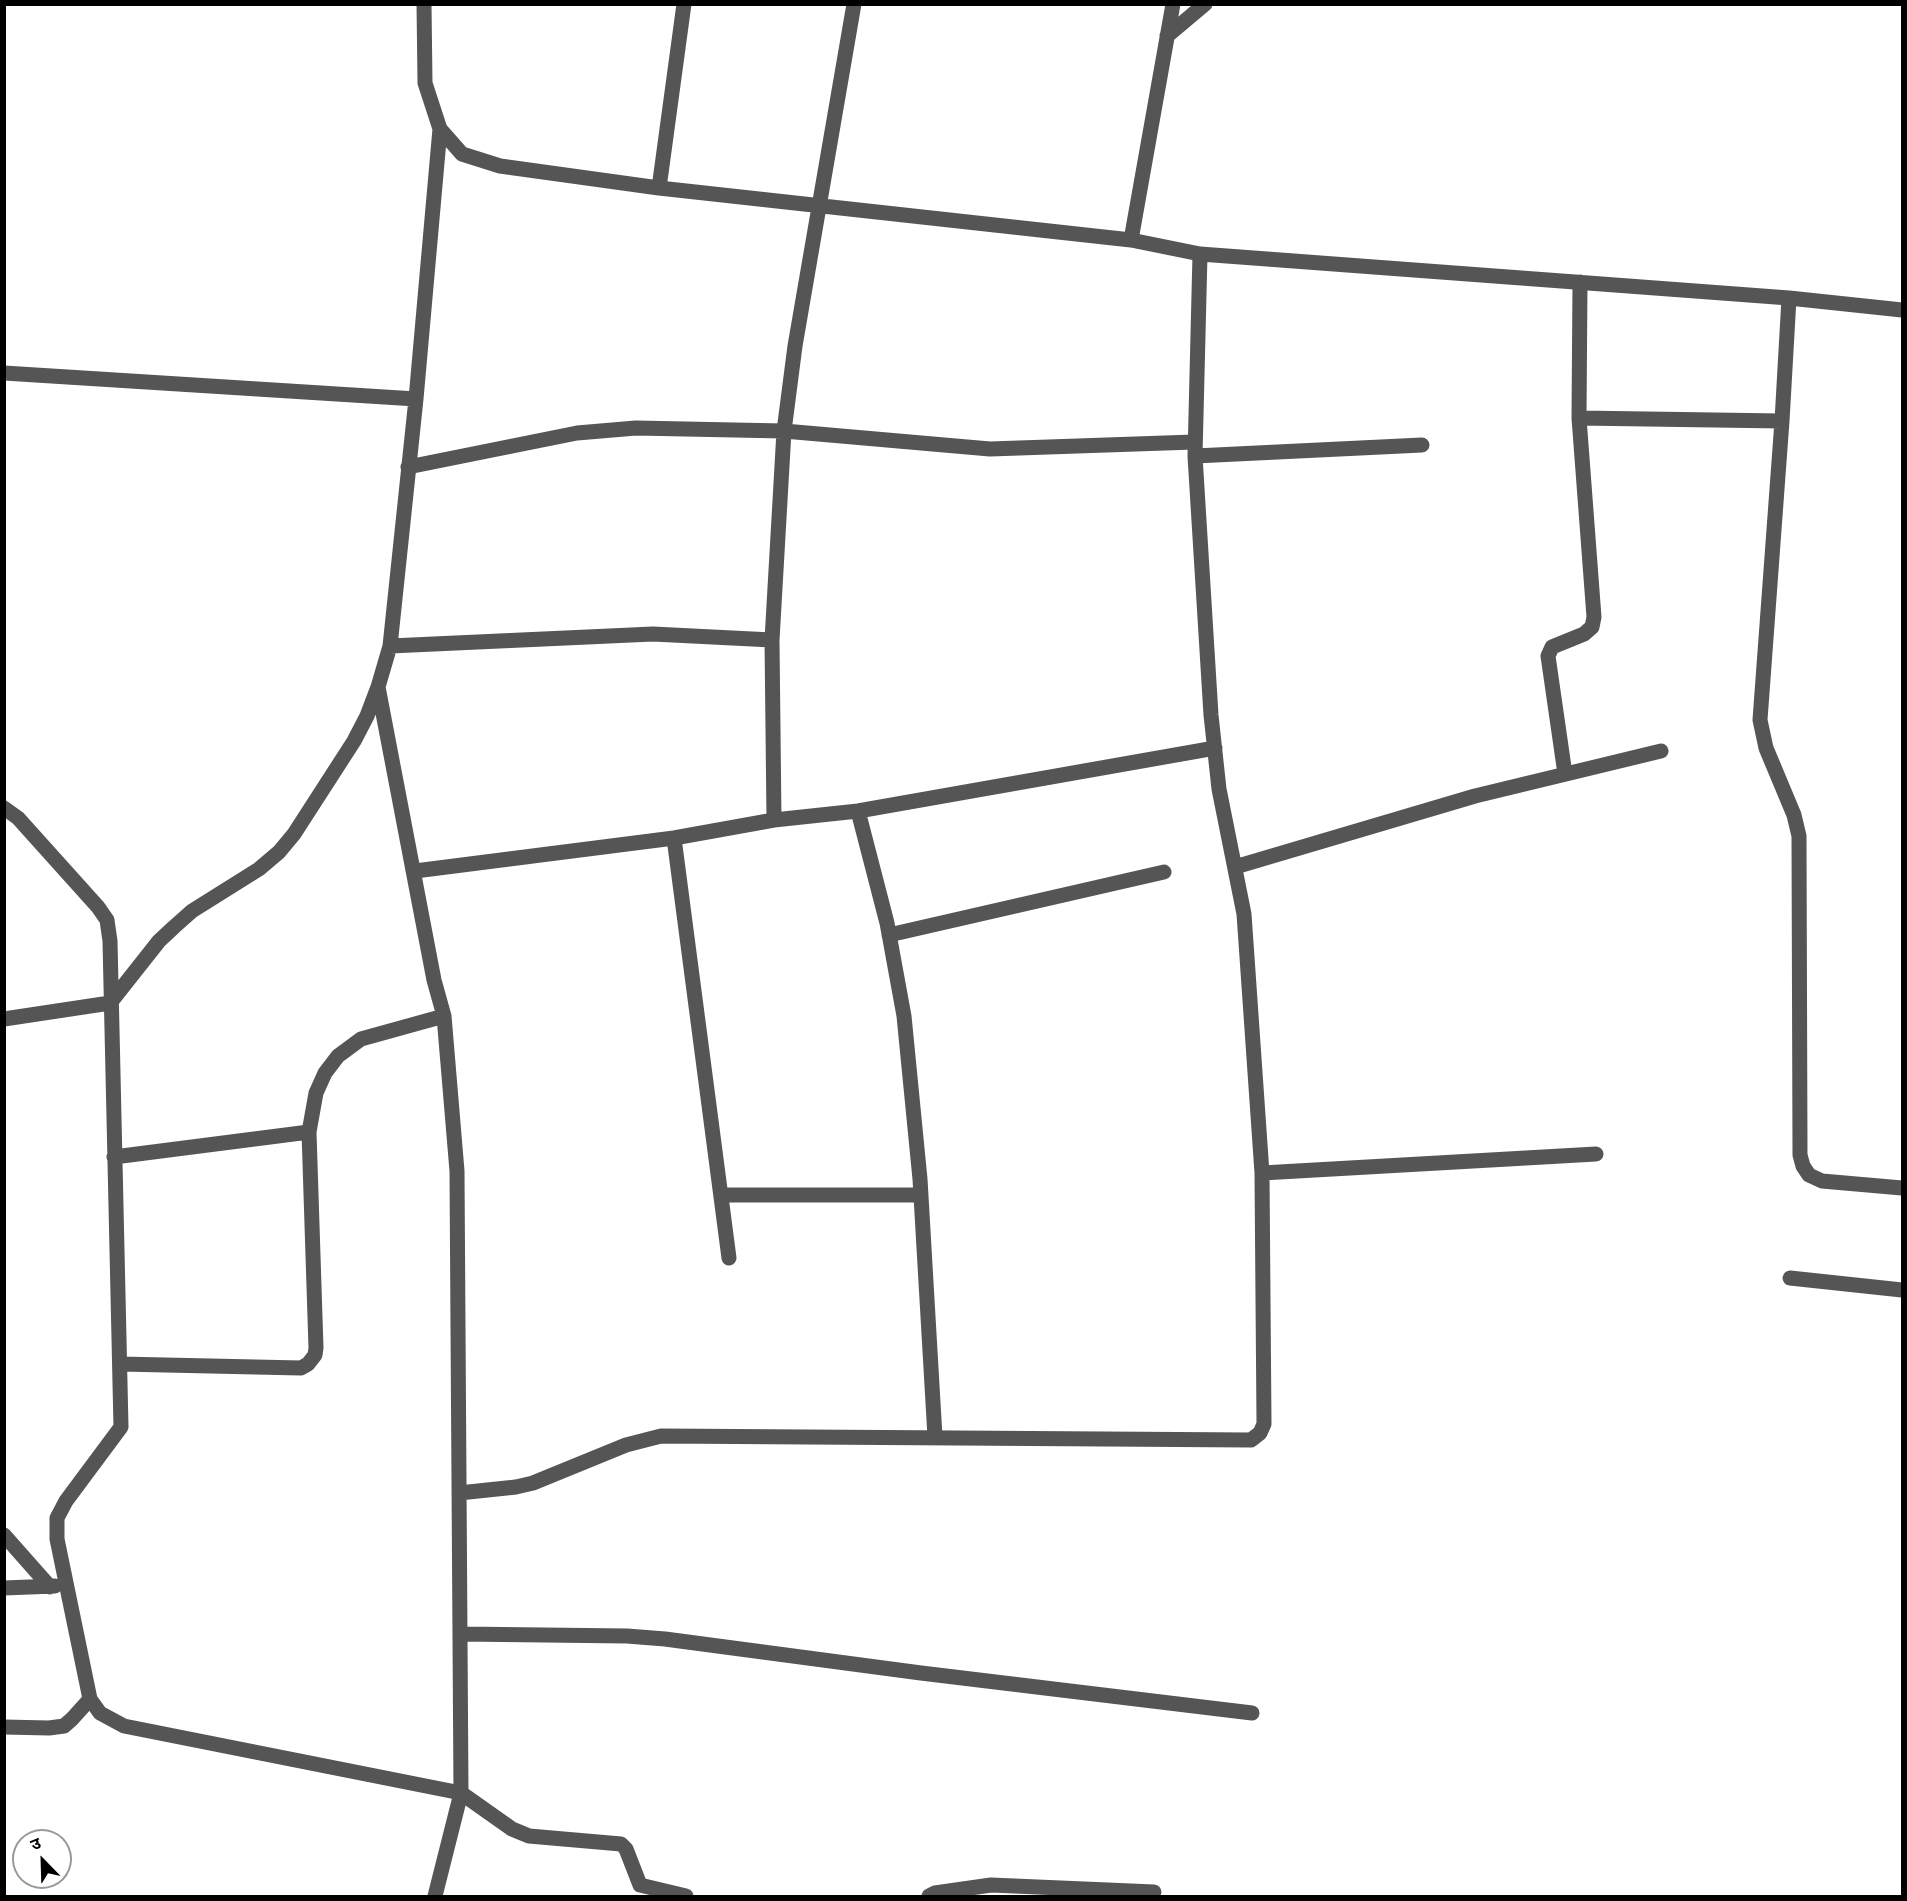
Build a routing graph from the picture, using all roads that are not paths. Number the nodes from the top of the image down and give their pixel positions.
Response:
1 (424, 4) edge
2 (684, 4) edge
3 (854, 4) edge
4 (1173, 4) edge
5 (1205, 4) edge
6 (1167, 36) junction
7 (440, 129) junction
8 (659, 188) junction
9 (820, 204) junction
10 (1131, 240) junction
11 (1200, 254) junction
12 (1580, 282) junction
13 (1789, 298) junction
14 (1902, 310) edge
15 (4, 373) edge
16 (416, 399) junction
17 (1579, 418) junction
18 (1782, 421) junction
19 (784, 430) junction
20 (1422, 445) dead end
21 (1194, 449) junction
22 (408, 467) junction
23 (772, 640) junction
24 (390, 646) junction
25 (378, 687) junction
26 (1215, 748) junction
27 (1661, 751) dead end
28 (1566, 774) junction
29 (4, 808) edge
30 (858, 812) junction
31 (774, 820) junction
32 (674, 838) junction
33 (1235, 867) junction
34 (415, 871) junction
35 (1164, 872) dead end
36 (889, 935) junction
37 (110, 1003) junction
38 (444, 1016) junction
39 (4, 1019) edge
40 (309, 1132) junction
41 (1596, 1154) dead end
42 (114, 1157) junction
43 (1262, 1173) junction
44 (1902, 1188) edge
45 (920, 1195) junction
46 (721, 1196) junction
47 (729, 1258) dead end
48 (1790, 1278) dead end
49 (1902, 1290) edge
50 (120, 1364) junction
51 (935, 1437) junction
52 (459, 1493) junction
53 (4, 1535) edge
54 (66, 1586) junction
55 (50, 1587) junction
56 (4, 1588) edge
57 (461, 1634) junction
58 (90, 1699) junction
59 (1252, 1713) dead end
60 (4, 1727) edge
61 (461, 1793) junction
62 (1154, 1892) dead end
63 (435, 1896) edge
64 (686, 1896) edge
65 (929, 1896) edge

1 - 7 street
2 - 8 street
3 - 9 street
4 - 6 street
5 - 6 street
6 - 10 street
7 - 8 street
7 - 16 street
8 - 9 street
9 - 10 street
9 - 19 street
10 - 11 street
11 - 12 street
11 - 21 street
12 - 13 street
12 - 17 street
13 - 14 street
13 - 18 street
15 - 16 street
16 - 22 street
17 - 18 street
17 - 28 street
18 - 44 street
19 - 21 street
19 - 22 street
19 - 23 street
20 - 21 street
21 - 26 street
22 - 24 street
23 - 24 street
23 - 31 street
24 - 25 street
25 - 34 street
25 - 37 street
26 - 30 street
26 - 33 street
27 - 28 street
28 - 33 street
29 - 37 street
30 - 31 street
30 - 36 street
31 - 32 street
32 - 34 street
32 - 46 street
33 - 43 street
34 - 38 street
35 - 36 street
36 - 45 street
37 - 39 street
37 - 42 street
38 - 40 street
38 - 52 street
40 - 42 street
40 - 50 street
41 - 43 street
42 - 50 street
43 - 51 street
45 - 46 street
45 - 51 street
46 - 47 street
48 - 49 street
50 - 54 street
51 - 52 street
52 - 57 street
53 - 55 street
54 - 55 street
54 - 58 street
55 - 56 street
57 - 59 street
57 - 61 street
58 - 60 street
58 - 61 street
61 - 63 street
61 - 64 street
62 - 65 street

